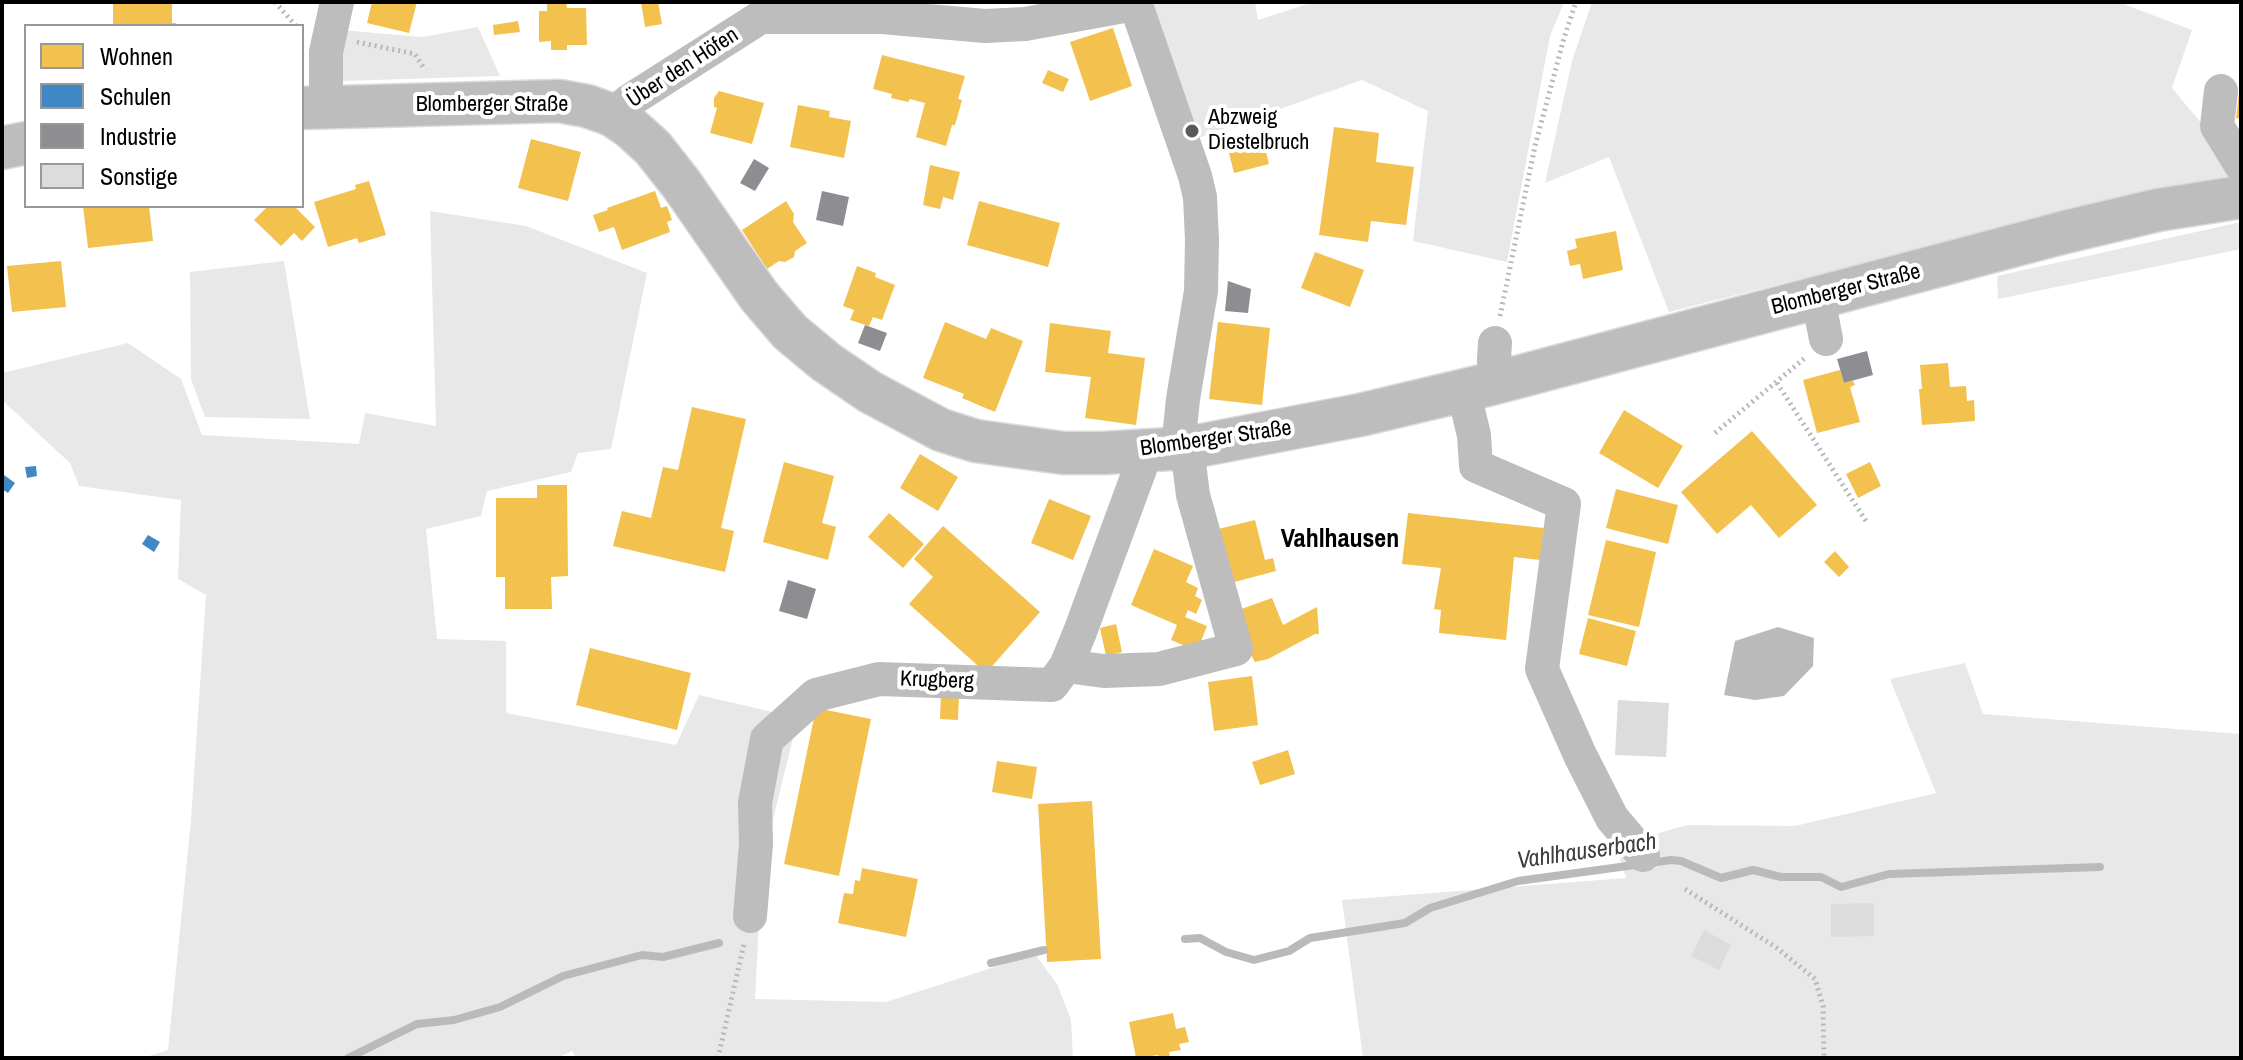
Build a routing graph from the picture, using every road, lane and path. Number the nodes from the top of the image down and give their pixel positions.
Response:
1 (275, 2) edge
2 (337, 2) edge
3 (1576, 2) edge
4 (1135, 3) edge
5 (294, 24) edge
6 (329, 37) junction
7 (427, 74) dead end
8 (2221, 91) dead end
9 (314, 107) edge
10 (612, 115) junction
11 (24, 143) edge
12 (2, 148) edge
13 (2241, 165) edge
14 (2241, 197) edge
15 (1815, 298) junction
16 (1826, 339) joint
17 (1485, 372) junction
18 (1777, 383) junction
19 (1715, 433) dead end
20 (1169, 449) junction
21 (1866, 521) dead end
22 (1066, 666) junction
23 (1643, 855) dead end
24 (1685, 889) dead end
25 (750, 916) joint
26 (718, 1058) edge
27 (1824, 1058) edge

1 - 5 path
2 - 6 street
3 - 17 path
4 - 10 street, Über den Höfen
4 - 20 street
6 - 7 path
6 - 9 street
8 - 13 street
9 - 10 main road, Blomberger Straße
10 - 20 main road, Blomberger Straße
11 - 12 main road
14 - 15 main road, Blomberger Straße
15 - 16 street
15 - 17 main road, Blomberger Straße
16 - 18 path
17 - 20 main road, Blomberger Straße
17 - 23 street
18 - 19 path
18 - 21 path
20 - 22 street
20 - 22 street
22 - 25 street, Krugberg
24 - 27 path
25 - 26 path

